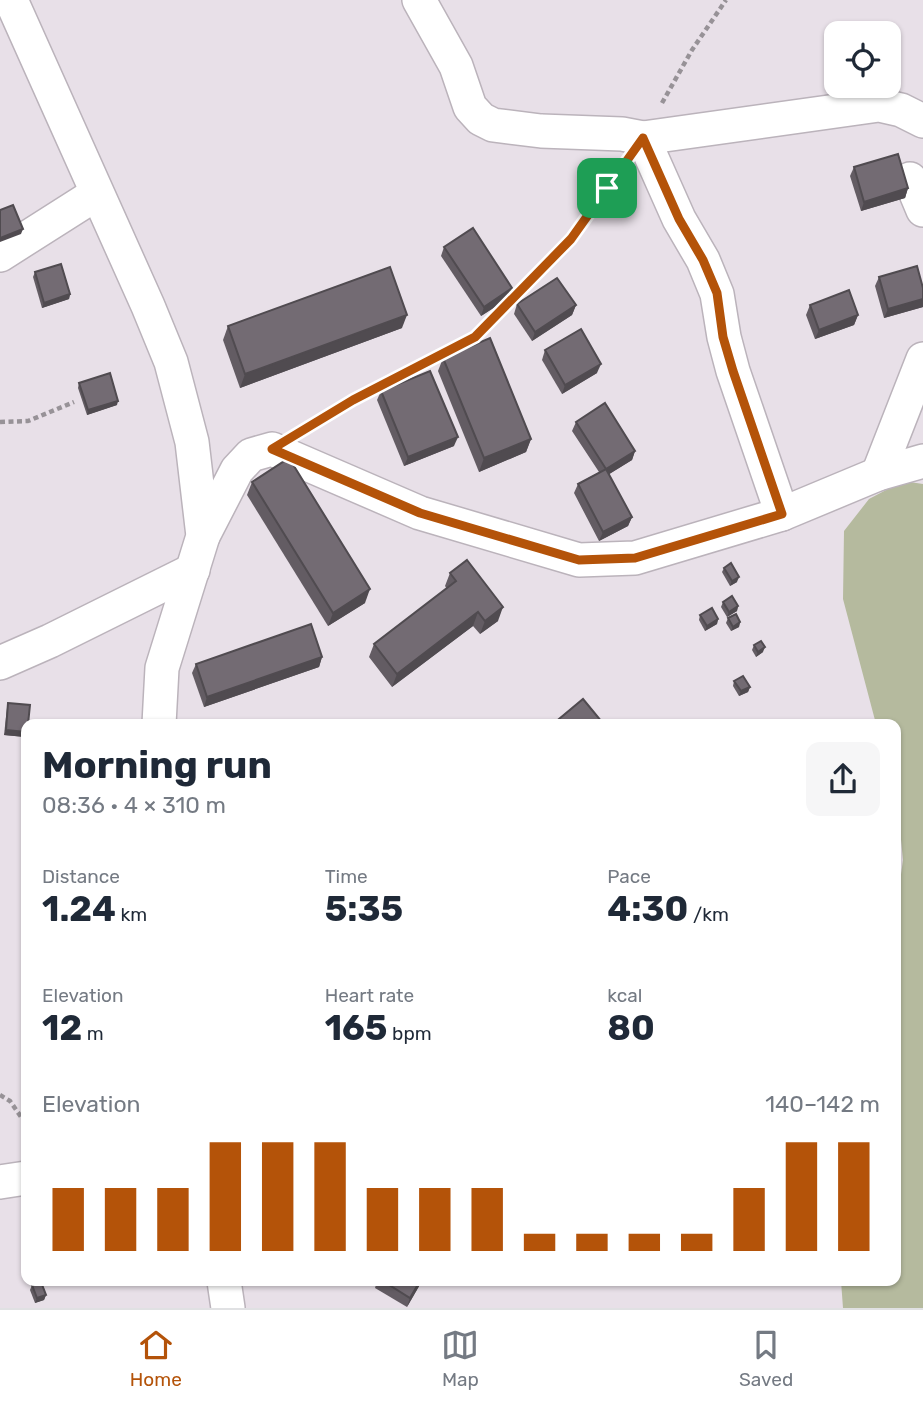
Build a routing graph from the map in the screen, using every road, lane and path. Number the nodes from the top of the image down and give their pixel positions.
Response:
1 (11, 0) edge
2 (419, 0) edge
3 (726, 0) edge
4 (923, 121) edge
5 (643, 138) junction
6 (910, 179) dead end
7 (96, 194) junction
8 (923, 210) edge
9 (0, 254) edge
10 (923, 359) edge
11 (74, 402) dead end
12 (0, 422) edge
13 (272, 449) junction
14 (923, 461) edge
15 (877, 474) junction
16 (782, 514) junction
17 (203, 536) junction
18 (192, 570) junction
19 (0, 663) edge
20 (159, 719) edge
21 (0, 1095) edge
22 (21, 1117) edge
23 (21, 1179) edge
24 (0, 1182) edge
25 (225, 1286) edge
26 (228, 1308) edge

1 - 7 street
2 - 5 street
3 - 5 path
4 - 5 street
5 - 13 path
5 - 16 street
6 - 8 street
7 - 9 street
7 - 17 street
10 - 15 street
11 - 12 path
13 - 16 street
13 - 17 street
14 - 15 street
15 - 16 street
17 - 18 street
18 - 19 street
18 - 20 street
21 - 22 path
23 - 24 street
25 - 26 street

